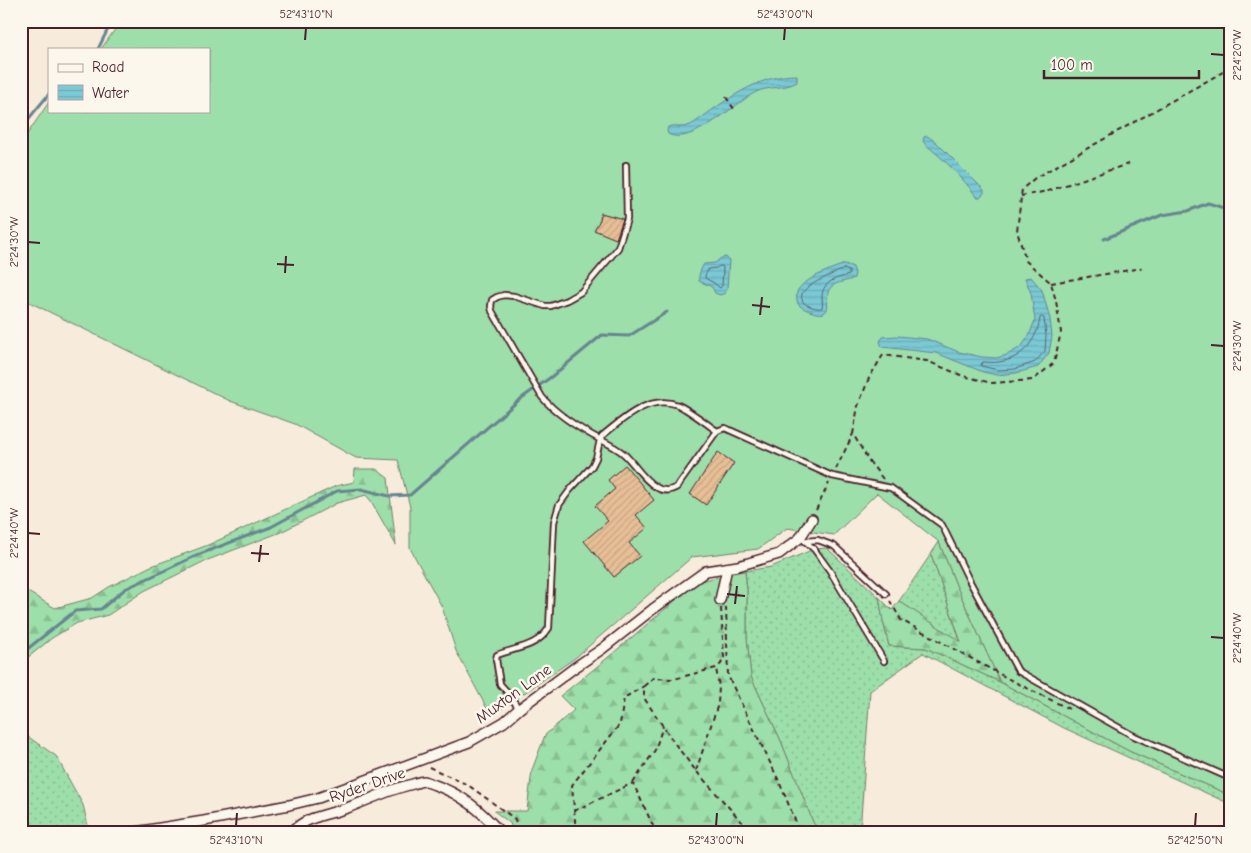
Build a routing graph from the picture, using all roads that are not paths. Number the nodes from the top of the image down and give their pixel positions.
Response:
1 (626, 165) dead end
2 (717, 432) junction
3 (600, 440) junction
4 (812, 519) dead end
5 (802, 540) junction
6 (727, 568) junction
7 (886, 594) road end
8 (723, 600) road end
9 (884, 661) dead end
10 (519, 709) junction
11 (1230, 778) edge
12 (135, 832) edge
13 (292, 832) edge
14 (500, 832) edge

1 - 3 lane
2 - 3 lane
2 - 3 lane
2 - 11 lane
3 - 10 lane
4 - 5 street, Muxton Lane
5 - 6 street, Muxton Lane
5 - 7 lane
5 - 9 lane
6 - 8 street
6 - 10 street, Muxton Lane
10 - 12 street, Muxton Lane
13 - 14 street, Ryder Drive

